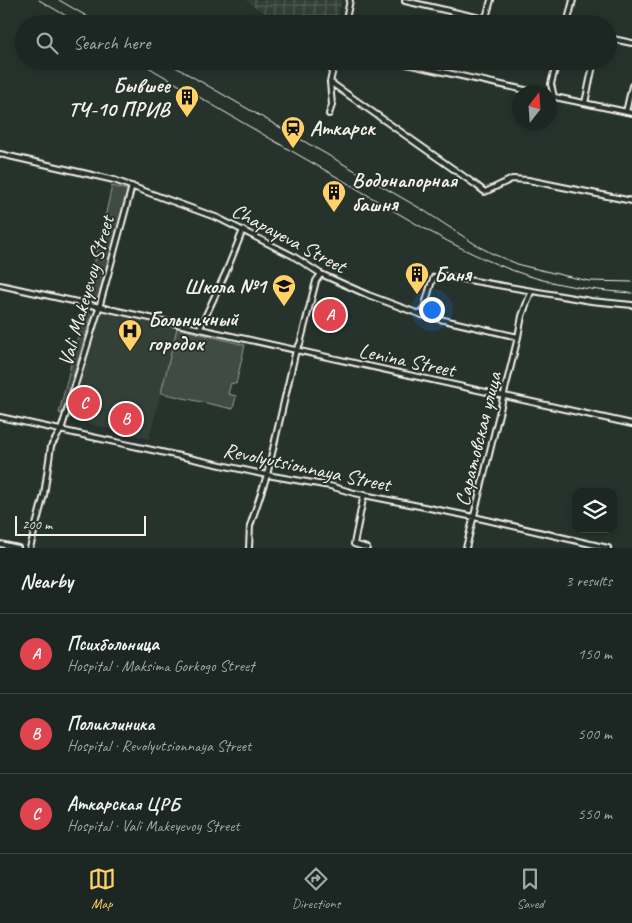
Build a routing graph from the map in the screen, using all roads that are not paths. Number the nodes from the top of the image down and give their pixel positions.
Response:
1 (350, 0) edge
2 (490, 0) edge
3 (572, 0) edge
4 (406, 1) dead end
5 (347, 15) edge
6 (467, 15) edge
7 (486, 15) edge
8 (569, 15) edge
9 (617, 40) edge
10 (632, 43) edge
11 (333, 70) edge
12 (433, 70) edge
13 (555, 70) edge
14 (592, 70) edge
15 (330, 82) junction
16 (551, 85) edge
17 (632, 86) edge
18 (512, 87) edge
19 (557, 97) edge
20 (585, 102) junction
21 (626, 112) junction
22 (632, 113) edge
23 (329, 114) dead end
24 (0, 154) edge
25 (132, 186) junction
26 (632, 201) edge
27 (243, 230) junction
28 (321, 274) junction
29 (0, 285) edge
30 (531, 292) junction
31 (632, 305) edge
32 (99, 308) junction
33 (422, 315) junction
34 (200, 328) junction
35 (518, 337) junction
36 (296, 350) junction
37 (503, 396) junction
38 (0, 417) edge
39 (632, 424) edge
40 (61, 430) junction
41 (267, 476) junction
42 (364, 494) junction
43 (474, 517) junction
44 (0, 544) edge
45 (18, 548) edge
46 (30, 548) edge
47 (248, 548) edge
48 (367, 548) edge
49 (466, 548) edge
50 (608, 548) edge

1 - 5 street
2 - 7 street
3 - 8 street
4 - 6 street
9 - 10 street
11 - 15 street
12 - 18 street
13 - 16 street
14 - 20 street
15 - 23 street
15 - 26 street
17 - 21 street
19 - 20 street
20 - 21 street
21 - 22 street
24 - 25 street, Chapayeva Street
25 - 27 street, Chapayeva Street
25 - 32 street, Vali Makeyevoy Street
27 - 28 street, Chapayeva Street
27 - 34 street
28 - 33 street, Chapayeva Street
28 - 36 street
29 - 32 street, Lenina Street
30 - 31 street
30 - 33 street
30 - 35 street
32 - 34 street, Lenina Street
32 - 40 street, Vali Makeyevoy Street
33 - 35 street, Chapayeva Street
34 - 36 street, Lenina Street
35 - 37 street, Саратовская улица
36 - 37 street, Lenina Street
36 - 41 street
37 - 39 street, Lenina Street
37 - 43 street, Саратовская улица
38 - 40 street, Revolyutsionnaya Street
40 - 41 street, Revolyutsionnaya Street
40 - 46 street, Vali Makeyevoy Street
41 - 42 street, Revolyutsionnaya Street
41 - 47 street
42 - 43 street, Revolyutsionnaya Street
42 - 48 street
43 - 49 street, Саратовская улица
43 - 50 street, Revolyutsionnaya Street
44 - 45 street

